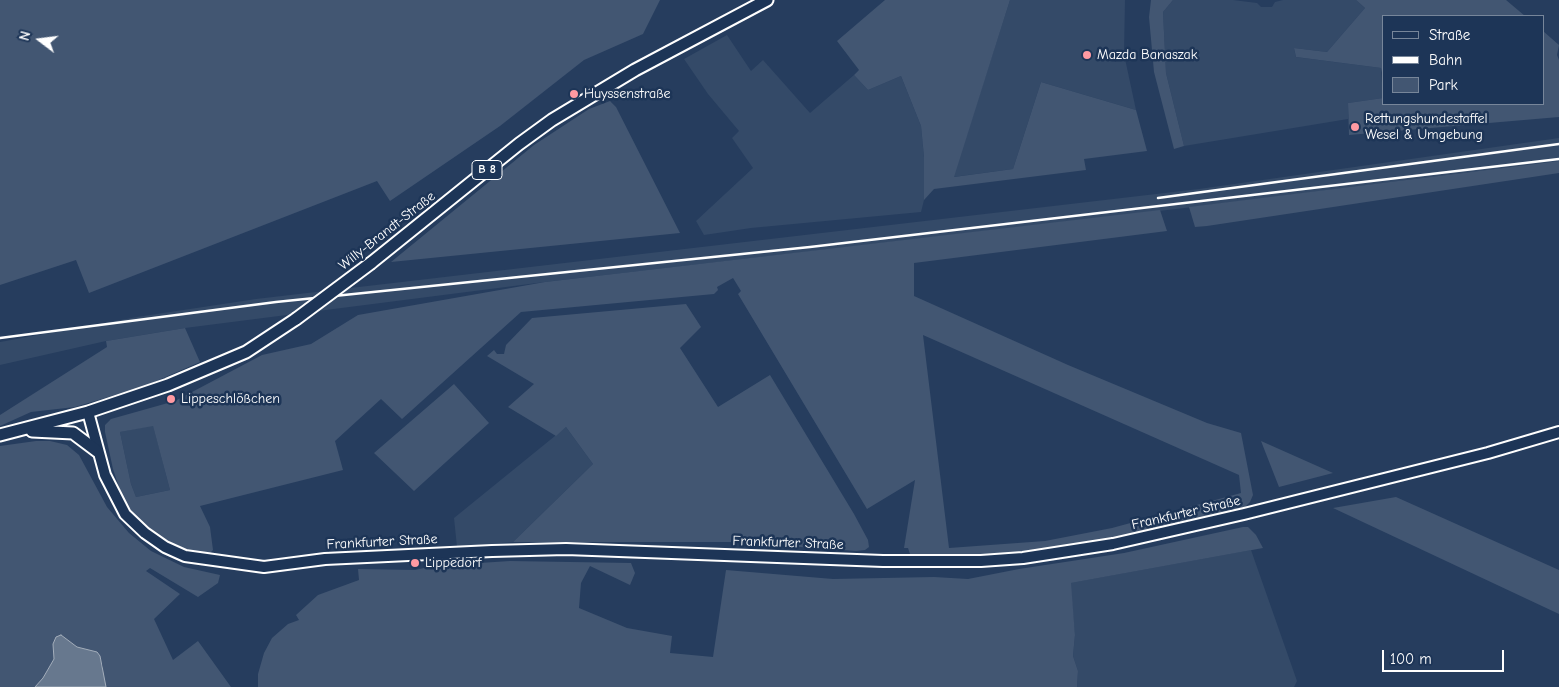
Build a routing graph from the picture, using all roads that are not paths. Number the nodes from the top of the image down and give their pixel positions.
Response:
1 (767, 0) edge
2 (88, 412) junction
3 (18, 431) junction
4 (1559, 432) edge
5 (0, 434) edge
6 (97, 451) junction

1 - 2 main road, Willy-Brandt-Straße / B 8, bridge
2 - 3 main road, Willy-Brandt-Straße / B 8
2 - 6 main road, Frankfurter Straße
3 - 5 main road, Willy-Brandt-Straße / B 8
3 - 6 main road
4 - 6 main road, Frankfurter Straße

